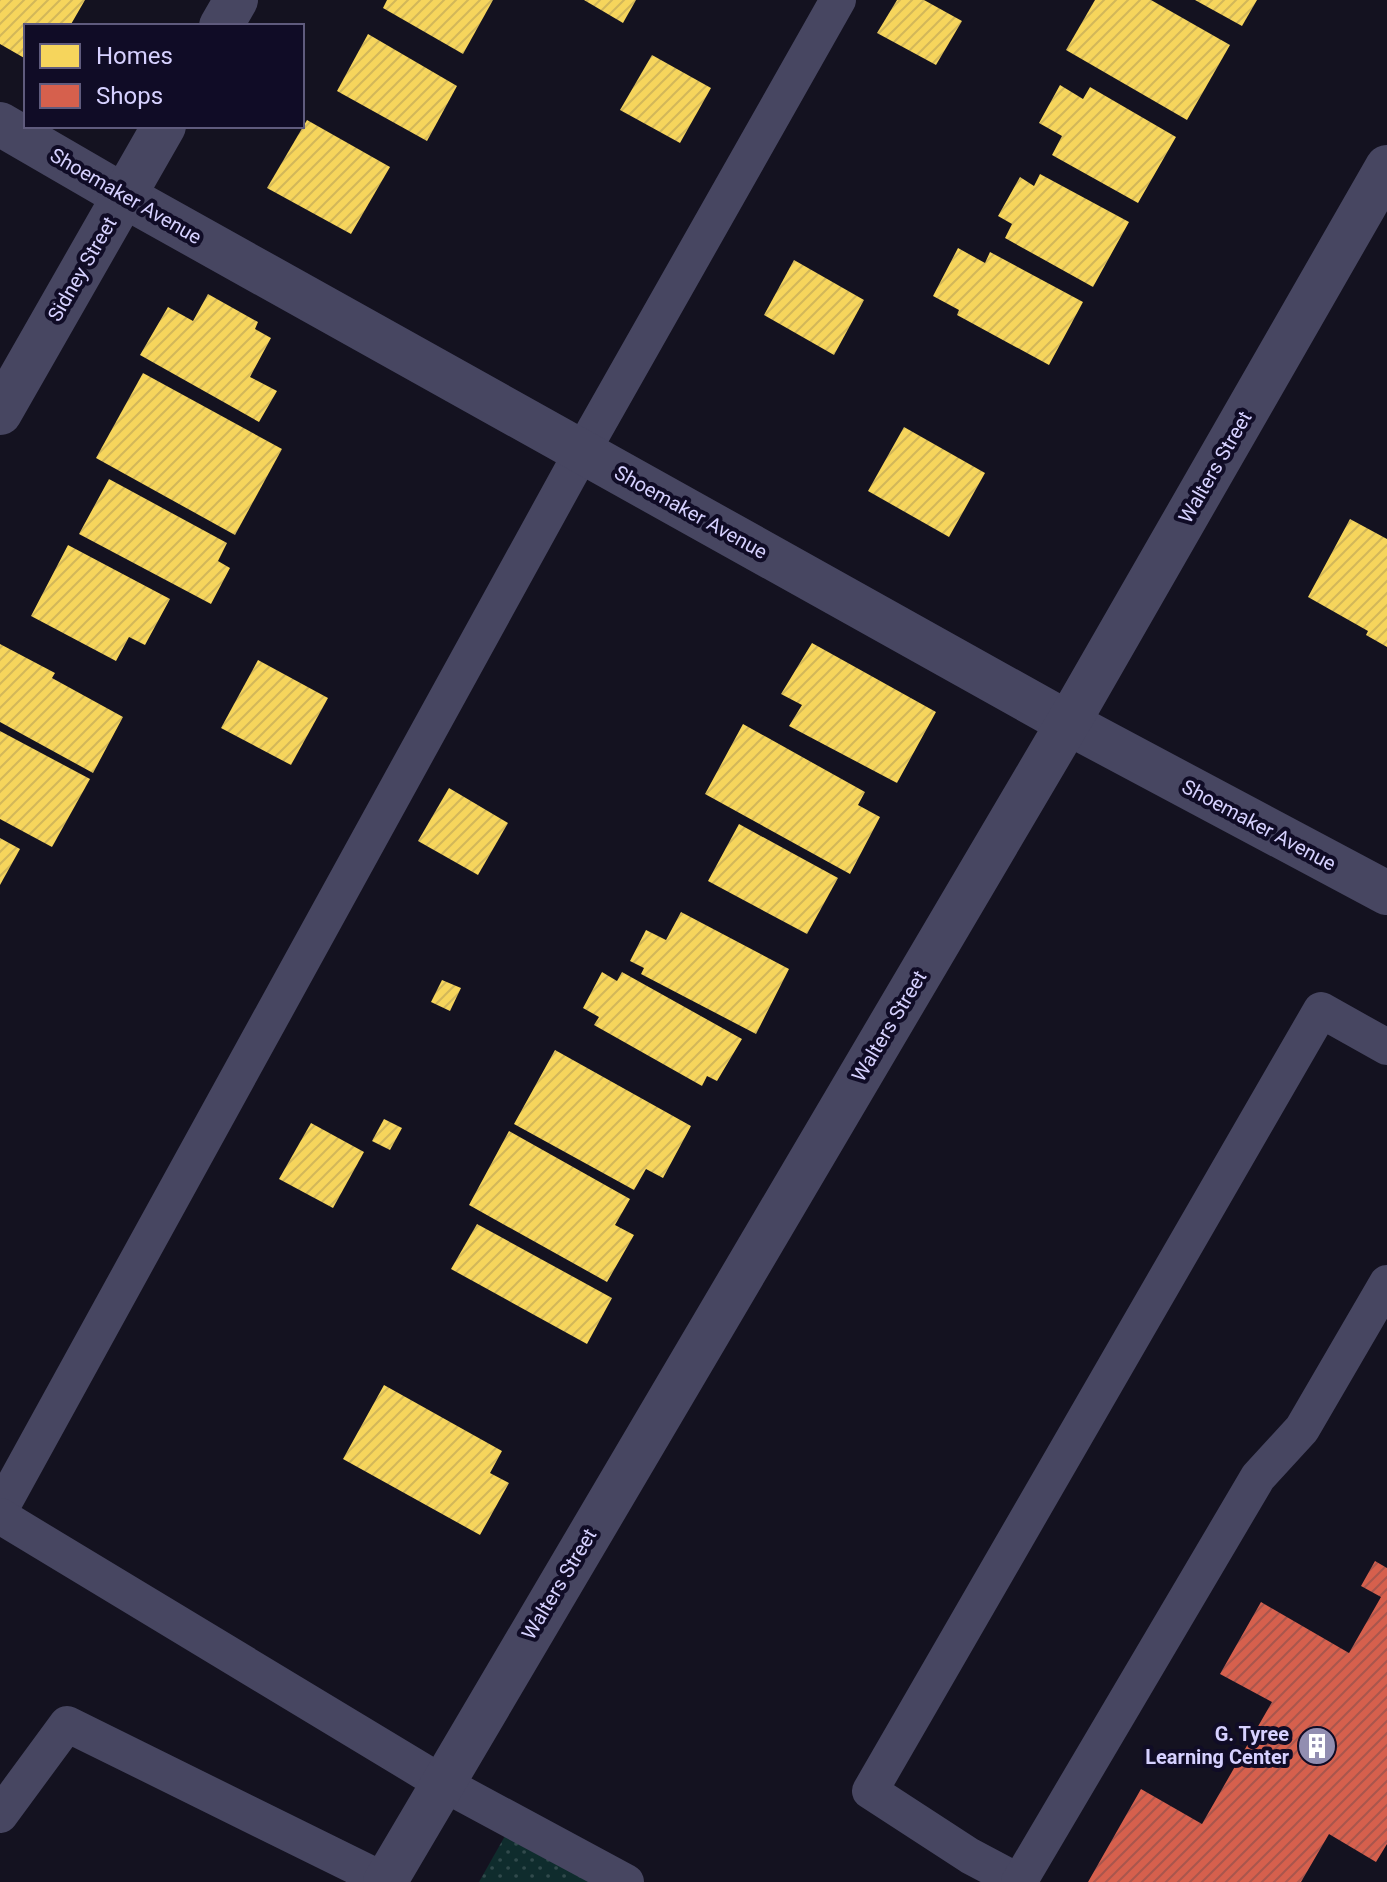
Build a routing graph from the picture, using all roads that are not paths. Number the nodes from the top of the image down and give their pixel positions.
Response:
1 (236, 0) edge
2 (838, 0) edge
3 (222, 24) edge
4 (0, 124) edge
5 (163, 128) edge
6 (1387, 167) edge
7 (124, 196) junction
8 (0, 413) edge
9 (582, 452) junction
10 (1068, 723) junction
11 (1387, 893) edge
12 (1387, 1047) edge
13 (1387, 1283) edge
14 (0, 1513) edge
15 (442, 1783) junction
16 (0, 1815) edge
17 (962, 1869) edge
18 (385, 1881) edge
19 (626, 1882) edge
20 (1019, 1882) edge

1 - 3 street
2 - 9 lane
4 - 7 street, Shoemaker Avenue
5 - 7 street, Sidney Street
6 - 10 street, Walters Street
7 - 8 street, Sidney Street
7 - 9 street, Shoemaker Avenue
9 - 10 street, Shoemaker Avenue
9 - 14 lane
10 - 11 street, Shoemaker Avenue
10 - 15 street, Walters Street
12 - 17 lane
13 - 20 lane
14 - 15 lane
15 - 18 street, Walters Street
15 - 19 lane
16 - 18 lane
17 - 20 lane

